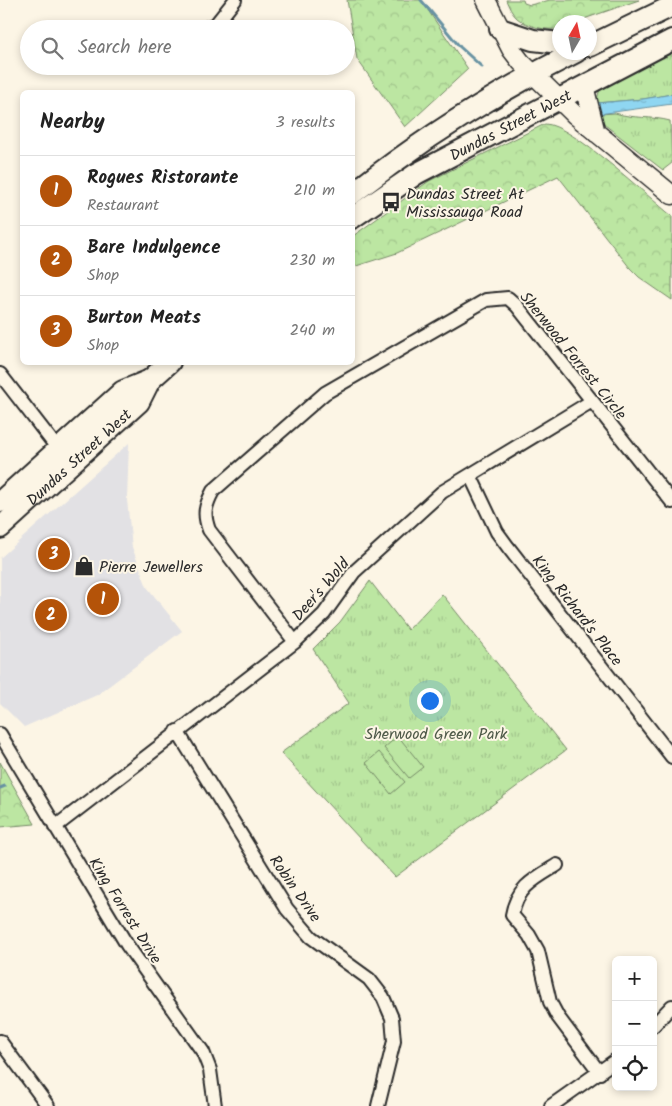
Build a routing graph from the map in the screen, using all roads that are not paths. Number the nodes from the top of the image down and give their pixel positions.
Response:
1 (235, 0) edge
2 (486, 0) edge
3 (672, 6) edge
4 (219, 20) edge
5 (500, 29) junction
6 (597, 40) edge
7 (672, 40) edge
8 (552, 41) edge
9 (561, 60) edge
10 (534, 74) junction
11 (584, 86) junction
12 (558, 99) junction
13 (596, 133) junction
14 (355, 192) edge
15 (672, 196) edge
16 (355, 216) edge
17 (167, 365) edge
18 (0, 374) edge
19 (150, 380) junction
20 (592, 401) junction
21 (58, 449) junction
22 (470, 476) junction
23 (0, 502) edge
24 (672, 502) edge
25 (0, 528) edge
26 (295, 642) junction
27 (178, 731) junction
28 (0, 734) edge
29 (672, 757) edge
30 (55, 827) junction
31 (557, 865) dead end
32 (672, 1006) edge
33 (657, 1022) edge
34 (0, 1041) edge
35 (612, 1063) edge
36 (600, 1073) junction
37 (48, 1106) edge
38 (215, 1106) edge
39 (378, 1106) edge
40 (551, 1106) edge

1 - 4 street
2 - 5 main road
3 - 6 main road
5 - 8 main road
5 - 10 main road
7 - 11 main road, Dundas Street West
9 - 10 main road, Dundas Street West
10 - 12 main road
10 - 14 main road, Dundas Street West
11 - 12 main road, Dundas Street West
11 - 13 main road
12 - 13 main road
12 - 16 main road, Dundas Street West
13 - 15 main road
17 - 19 main road, Dundas Street West
18 - 21 street
19 - 21 main road, Dundas Street West
19 - 25 main road, Dundas Street West
20 - 22 street, Deer's Wold
20 - 24 street, Sherwood Forrest Circle
20 - 26 street, Sherwood Forrest Circle
21 - 23 main road, Dundas Street West
22 - 26 street, Deer's Wold
22 - 29 street, King Richard's Place
26 - 27 street, Deer's Wold
27 - 30 street, Deer's Wold
27 - 39 street, Robin Drive
28 - 30 street, King Forrest Drive
30 - 38 street, King Forrest Drive
31 - 36 street
32 - 33 street
34 - 37 street
35 - 36 street
36 - 40 street

